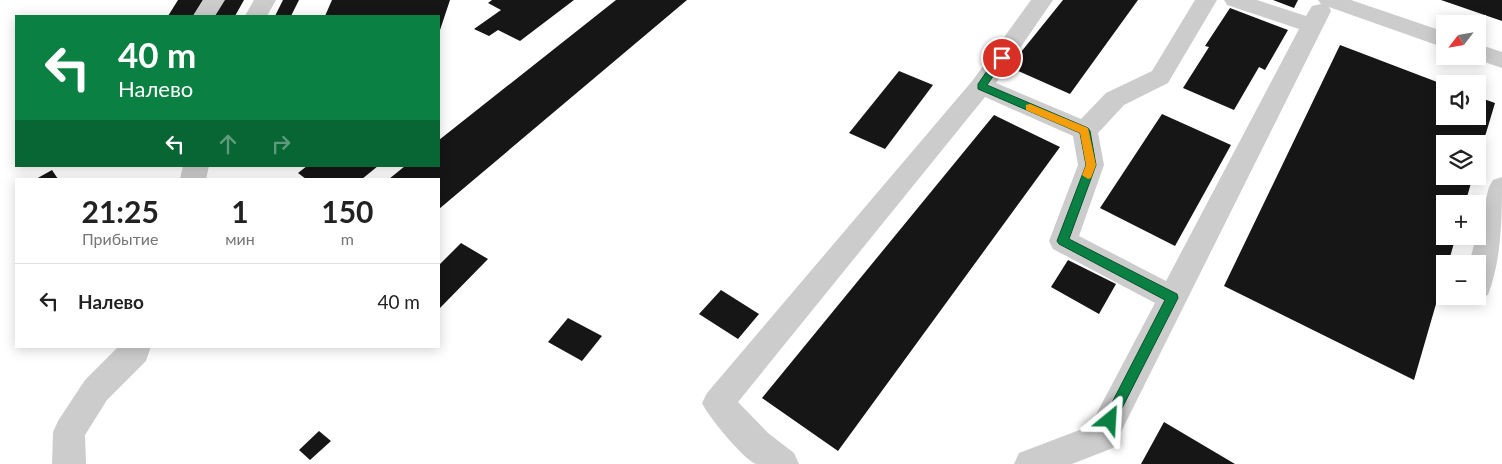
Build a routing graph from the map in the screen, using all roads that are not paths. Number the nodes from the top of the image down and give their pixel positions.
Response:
1 (214, 0) edge
2 (265, 0) edge
3 (1042, 0) edge
4 (1206, 0) edge
5 (1234, 0) edge
6 (1327, 0) edge
7 (205, 15) edge
8 (257, 15) edge
9 (1312, 26) junction
10 (1436, 37) edge
11 (1486, 55) edge
12 (1502, 60) edge
13 (981, 86) junction
14 (1085, 131) junction
15 (1502, 187) edge
16 (1486, 255) edge
17 (1172, 298) junction
18 (136, 348) edge
19 (1040, 463) edge
20 (70, 464) edge
21 (782, 464) edge

1 - 7 street
2 - 8 street
3 - 13 street
4 - 14 street
5 - 9 street
6 - 9 street
6 - 10 street
9 - 17 street
11 - 12 street
13 - 14 street
13 - 21 street
14 - 17 street
15 - 16 street
17 - 19 street
18 - 20 street

